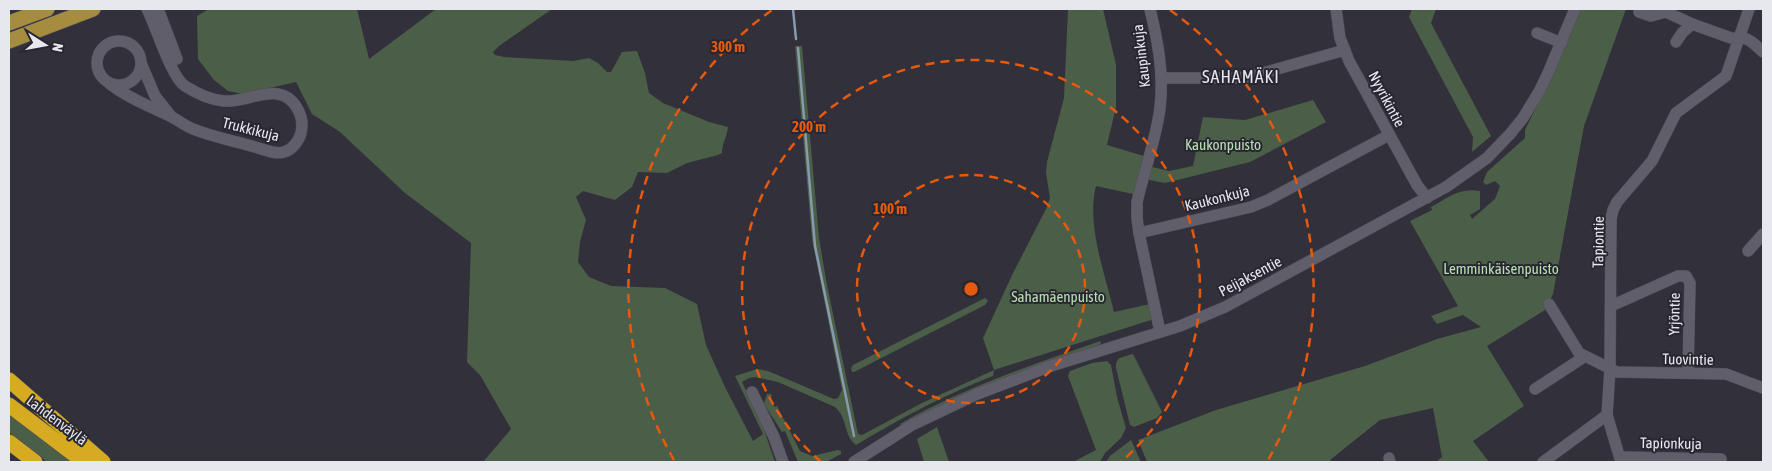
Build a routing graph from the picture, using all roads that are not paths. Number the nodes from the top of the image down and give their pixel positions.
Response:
1 (93, 9) edge
2 (148, 9) edge
3 (158, 9) edge
4 (1150, 9) edge
5 (1336, 9) edge
6 (1575, 9) edge
7 (1749, 9) edge
8 (46, 12) edge
9 (1639, 12) dead end
10 (9, 23) edge
11 (1692, 24) junction
12 (1537, 33) dead end
13 (1740, 37) junction
14 (9, 41) edge
15 (1562, 42) junction
16 (1676, 42) dead end
17 (1345, 50) junction
18 (1763, 52) edge
19 (142, 64) junction
20 (1162, 78) junction
21 (110, 84) junction
22 (193, 88) junction
23 (293, 91) dead end
24 (272, 93) junction
25 (172, 117) junction
26 (1389, 135) junction
27 (1427, 198) junction
28 (1139, 233) junction
29 (1763, 234) edge
30 (1748, 251) dead end
31 (1548, 304) dead end
32 (1611, 306) junction
33 (1160, 332) junction
34 (1584, 357) junction
35 (1610, 369) junction
36 (1688, 373) junction
37 (9, 380) edge
38 (1762, 385) edge
39 (1535, 389) dead end
40 (752, 392) dead end
41 (9, 405) edge
42 (1607, 415) junction
43 (9, 442) edge
44 (1721, 458) dead end
45 (1620, 460) edge
46 (35, 462) edge
47 (84, 462) edge
48 (103, 462) edge
49 (783, 462) edge
50 (854, 462) edge
51 (1543, 462) edge

1 - 8 main road
2 - 22 street, Trukkikuja
3 - 22 street
4 - 20 street, Kaupinkuja
5 - 17 street, Nyyrikintie
6 - 15 street, Peijaksentie
7 - 13 street, Tapiontie
8 - 10 main road
8 - 14 main road
9 - 11 street
11 - 13 street
11 - 16 street
12 - 15 street
13 - 18 street
13 - 32 street, Tapiontie
15 - 27 street, Peijaksentie
17 - 20 street
17 - 26 street, Nyyrikintie
19 - 21 street
19 - 21 street, Trukkikuja
19 - 25 street, Trukkikuja
20 - 28 street, Kaupinkuja
21 - 25 street, Trukkikuja
22 - 24 street, Trukkikuja
23 - 24 street
24 - 25 street, Trukkikuja
26 - 27 street, Nyyrikintie
26 - 28 street, Kaukonkuja
27 - 33 street, Peijaksentie
28 - 33 street
29 - 30 street
31 - 34 street
32 - 35 street, Tapiontie
32 - 36 street, Yrjöntie
33 - 50 street, Peijaksentie
34 - 35 street, Tuovintie
34 - 39 street
35 - 36 street, Tuovintie
35 - 42 street, Tapiontie
36 - 38 street, Tuovintie
37 - 48 highway
40 - 49 street
41 - 47 highway, Lahdenväylä
42 - 45 street, Tapiontie
42 - 51 street
43 - 46 highway
44 - 45 street, Tapionkuja

